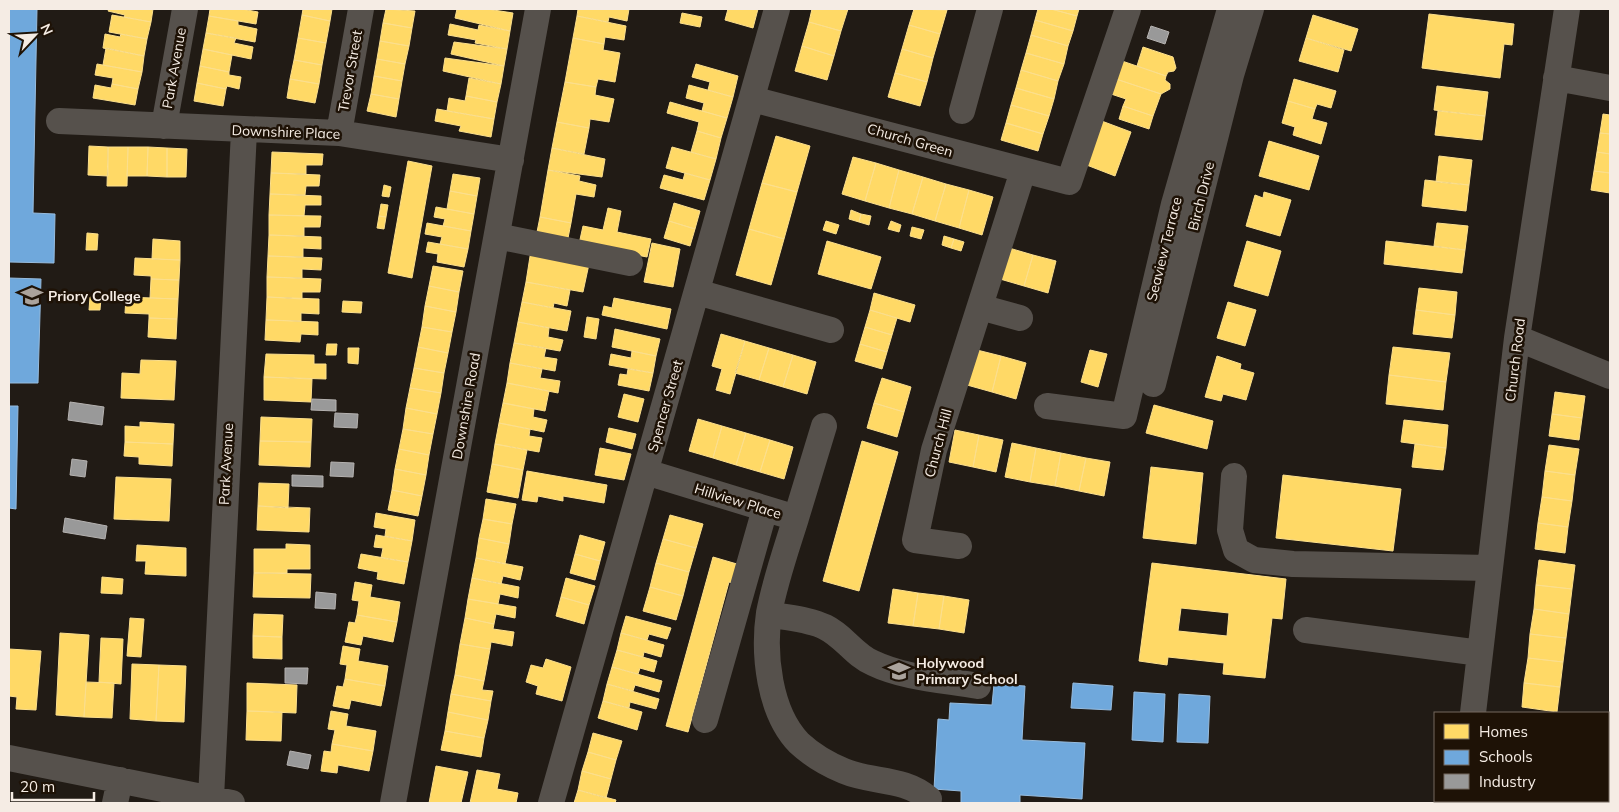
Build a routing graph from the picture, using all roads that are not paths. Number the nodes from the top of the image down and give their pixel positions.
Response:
1 (185, 9) edge
2 (361, 9) edge
3 (538, 9) edge
4 (778, 9) edge
5 (990, 9) edge
6 (1128, 9) edge
7 (1230, 9) edge
8 (1252, 9) edge
9 (1567, 9) edge
10 (1556, 78) junction
11 (1610, 88) edge
12 (752, 99) junction
13 (962, 111) dead end
14 (59, 122) dead end
15 (164, 126) junction
16 (244, 131) junction
17 (339, 133) junction
18 (511, 160) junction
19 (1023, 171) junction
20 (497, 236) junction
21 (630, 263) dead end
22 (697, 292) junction
23 (980, 306) junction
24 (1020, 318) dead end
25 (831, 330) dead end
26 (1517, 338) junction
27 (1610, 376) edge
28 (1153, 384) dead end
29 (1047, 406) dead end
30 (824, 426) dead end
31 (646, 472) junction
32 (1234, 476) dead end
33 (766, 509) junction
34 (796, 518) junction
35 (958, 546) dead end
36 (1489, 568) junction
37 (769, 614) junction
38 (1306, 630) dead end
39 (1480, 652) junction
40 (978, 686) dead end
41 (1473, 712) edge
42 (705, 720) dead end
43 (9, 758) edge
44 (118, 792) edge
45 (928, 799) dead end
46 (221, 801) edge
47 (393, 803) edge
48 (551, 803) edge

1 - 15 street, Park Avenue
2 - 17 street, Trevor Street
3 - 18 street, Downshire Road
4 - 12 street, Spencer Street
5 - 13 street
6 - 19 street, Church Green
7 - 29 street, Seaview Terrace
8 - 28 street, Birch Drive
9 - 10 street, Church Road
10 - 11 street
10 - 26 street, Church Road
12 - 19 street, Church Green
12 - 22 street, Spencer Street
14 - 15 street, Downshire Place
15 - 16 street, Downshire Place
16 - 17 street, Downshire Place
16 - 46 street, Park Avenue
17 - 18 street, Downshire Place
18 - 20 street, Downshire Road
19 - 23 street, Church Hill
20 - 21 street
20 - 47 street, Downshire Road
22 - 25 street
22 - 31 street, Spencer Street
23 - 24 street
23 - 35 street, Church Hill
26 - 27 street
26 - 36 street, Church Road
30 - 34 street, Hillview Place
31 - 33 street, Hillview Place
31 - 48 street, Spencer Street
32 - 36 street
33 - 34 street, Hillview Place
33 - 42 street
34 - 37 street
36 - 39 street, Church Road
37 - 40 street
37 - 45 street
38 - 39 street
39 - 41 street, Church Road
43 - 44 street
44 - 46 street

